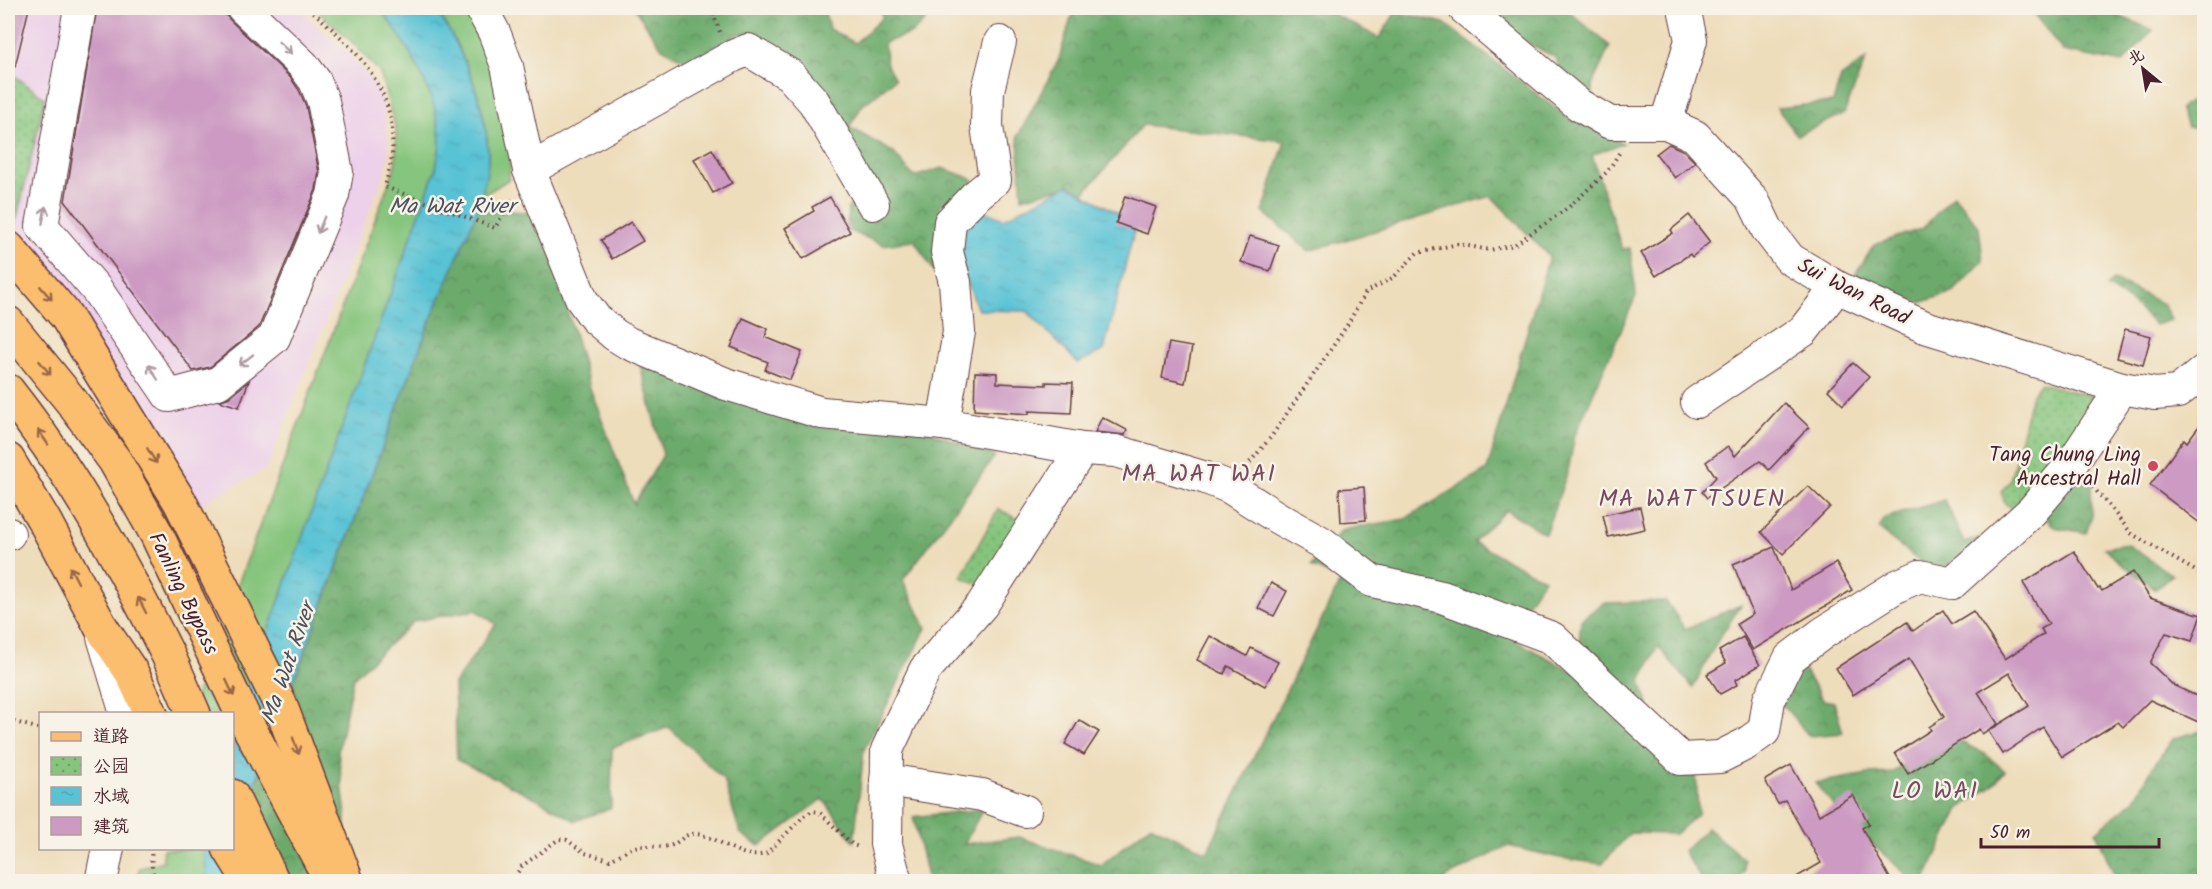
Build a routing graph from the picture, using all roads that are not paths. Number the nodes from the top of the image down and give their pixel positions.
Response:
1 (80, 8) edge
2 (243, 8) edge
3 (481, 8) edge
4 (1464, 8) edge
5 (1684, 8) edge
6 (1000, 42) dead end
7 (1652, 124) junction
8 (529, 170) junction
9 (873, 204) dead end
10 (8, 248) edge
11 (1837, 287) junction
12 (8, 323) edge
13 (2205, 371) edge
14 (2122, 388) junction
15 (8, 391) edge
16 (1696, 402) dead end
17 (943, 424) junction
18 (1082, 449) junction
19 (8, 460) edge
20 (101, 627) junction
21 (125, 712) edge
22 (150, 712) edge
23 (193, 712) edge
24 (886, 780) junction
25 (234, 800) edge
26 (1025, 811) dead end
27 (108, 850) edge
28 (230, 850) edge
29 (101, 882) edge
30 (250, 882) edge
31 (273, 882) edge
32 (331, 882) edge
33 (347, 882) edge
34 (896, 882) edge

2 -> 1 street
3 - 8 street
4 - 7 street, Sui Wan Road
5 - 7 street
6 - 17 street
7 - 11 street, Sui Wan Road
8 - 9 street
8 - 17 street
10 -> 33 main road
11 - 14 street, Sui Wan Road
11 - 16 street
12 -> 32 main road, Fanling Bypass
13 - 14 street, Sui Wan Road
14 - 18 street
23 -> 15 main road, Fanling Bypass
17 - 18 street
18 - 24 street
20 -> 19 main road
20 - 21 street
20 - 22 main road
24 - 26 street
24 - 34 street
25 - 31 main road
27 - 29 street
28 - 30 main road

